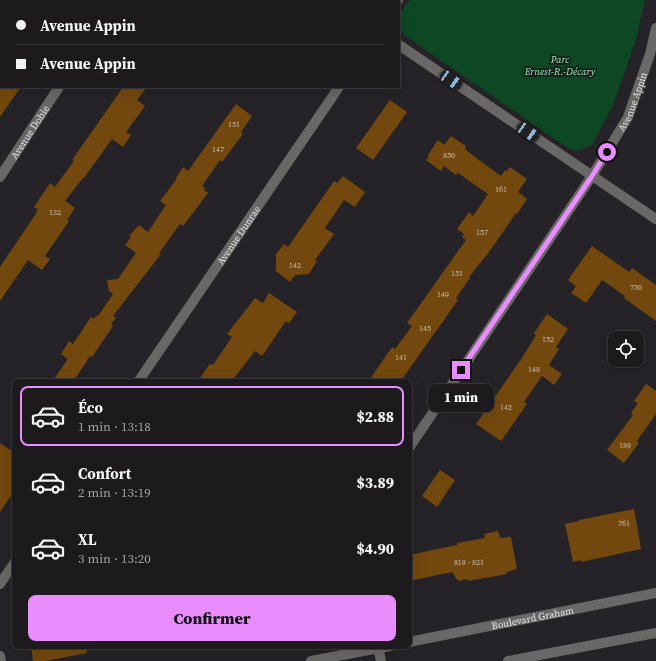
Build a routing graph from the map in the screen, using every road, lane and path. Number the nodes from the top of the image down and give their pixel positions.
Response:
1 (656, 28) edge
2 (400, 46) edge
3 (59, 88) edge
4 (338, 88) edge
5 (592, 176) junction
6 (0, 177) edge
7 (656, 219) edge
8 (140, 379) edge
9 (412, 444) edge
10 (12, 566) edge
11 (0, 584) edge
12 (656, 593) edge
13 (656, 633) edge
14 (412, 641) edge
15 (369, 649) edge
16 (379, 649) edge
17 (0, 656) edge
18 (1, 661) edge
19 (311, 661) edge
20 (381, 661) edge
21 (508, 661) edge

1 - 5 street, Avenue Appin
2 - 5 street
3 - 6 street, Avenue Dobie
4 - 8 street, Avenue Dunrae
5 - 7 street
5 - 9 street, Avenue Appin
10 - 11 street
12 - 14 street, Boulevard Graham
13 - 21 street
15 - 19 street
16 - 20 street
17 - 18 street

